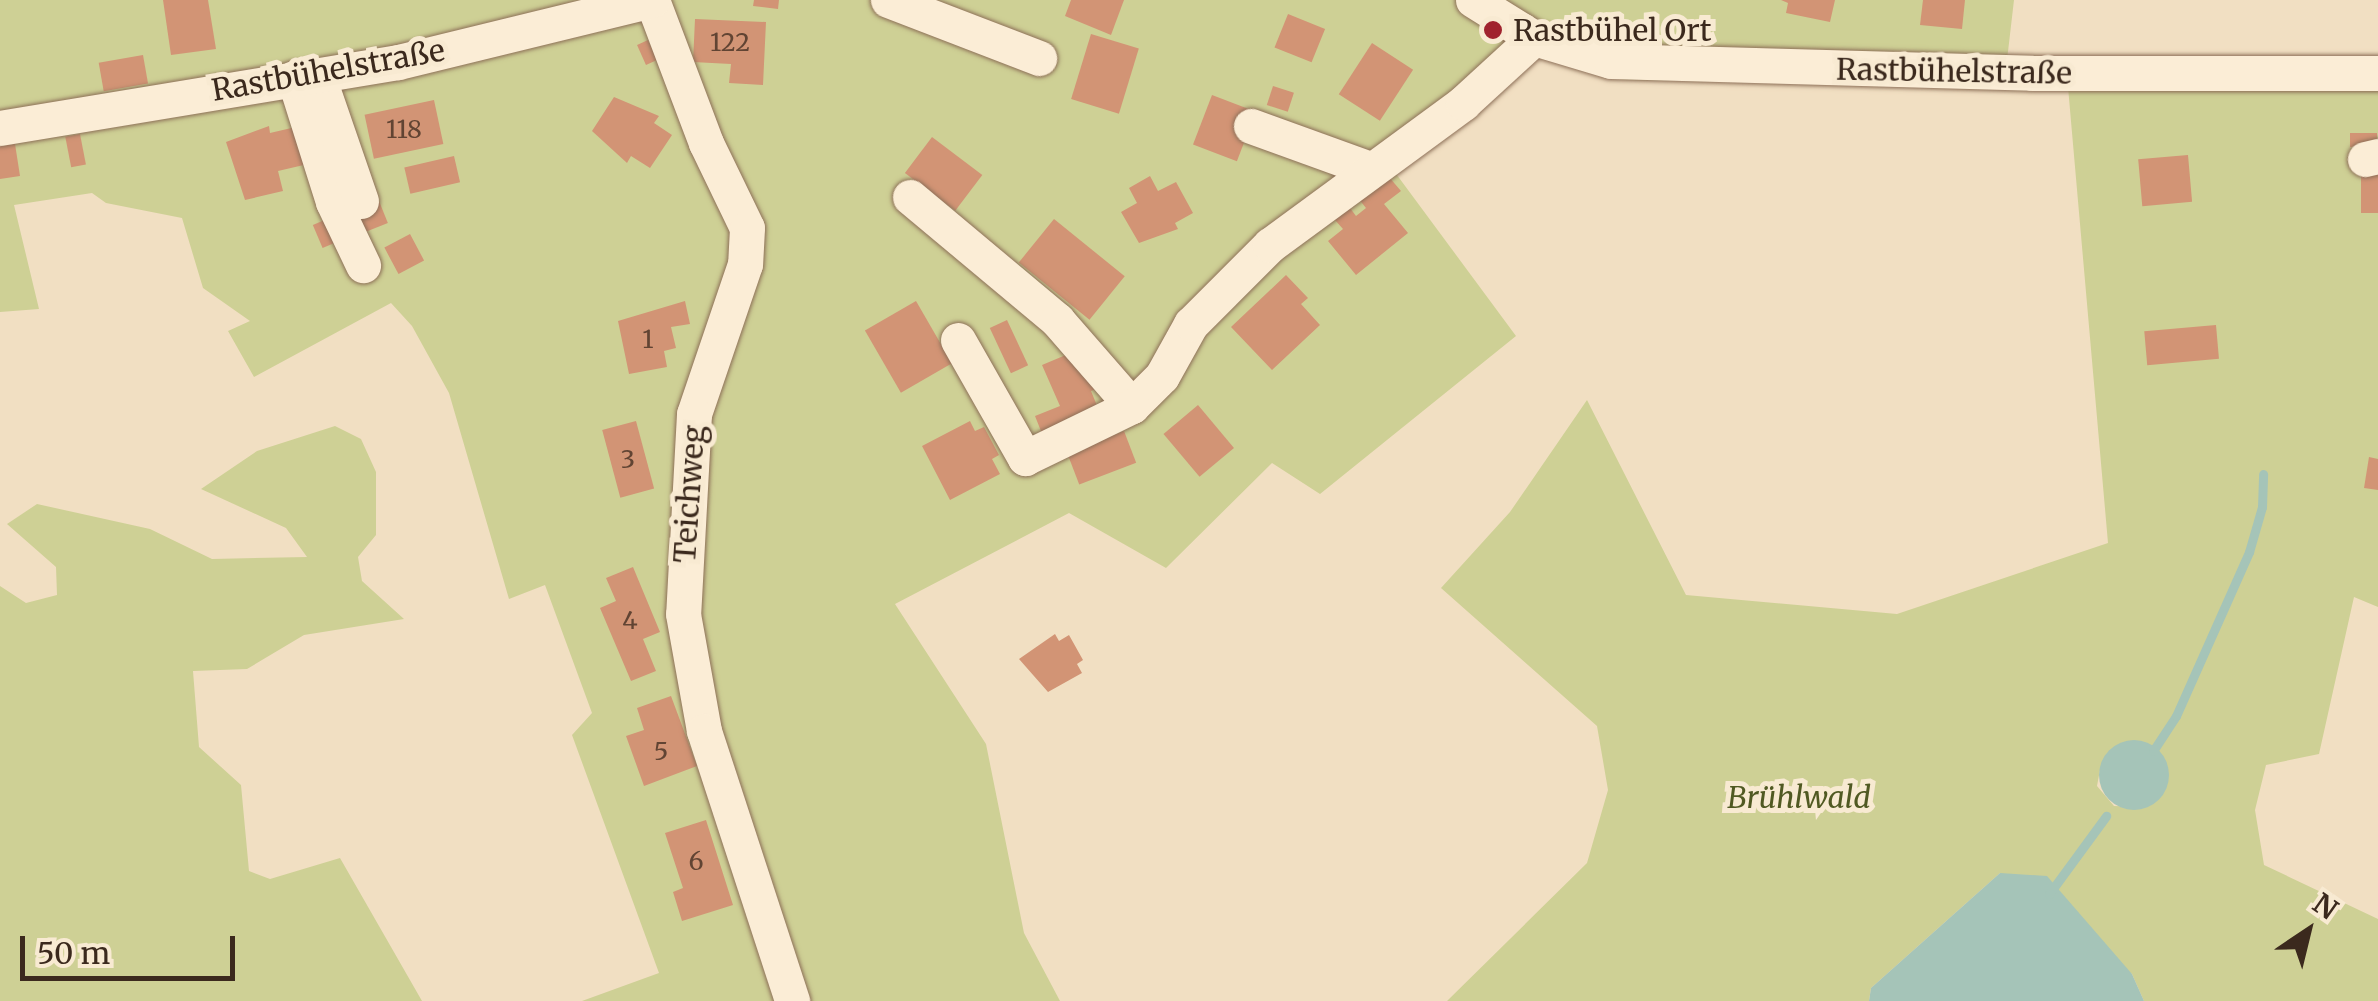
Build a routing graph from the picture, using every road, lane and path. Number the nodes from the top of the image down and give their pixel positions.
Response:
1 (652, 0) edge
2 (888, 0) edge
3 (1472, 0) edge
4 (1534, 38) junction
5 (1039, 58) dead end
6 (305, 76) junction
7 (2371, 81) edge
8 (1251, 126) dead end
9 (0, 128) edge
10 (1367, 168) junction
11 (910, 197) dead end
12 (361, 200) dead end
13 (363, 266) dead end
14 (958, 340) dead end
15 (1132, 406) junction
16 (792, 1001) edge

1 - 6 street, Rastbühelstraße
1 - 16 street, Teichweg
2 - 5 street
3 - 4 street, Rastbühelstraße
4 - 7 street, Rastbühelstraße
4 - 10 street
6 - 9 street, Rastbühelstraße
6 - 12 street
6 - 13 street
8 - 10 street
10 - 15 street
11 - 15 street
14 - 15 street

